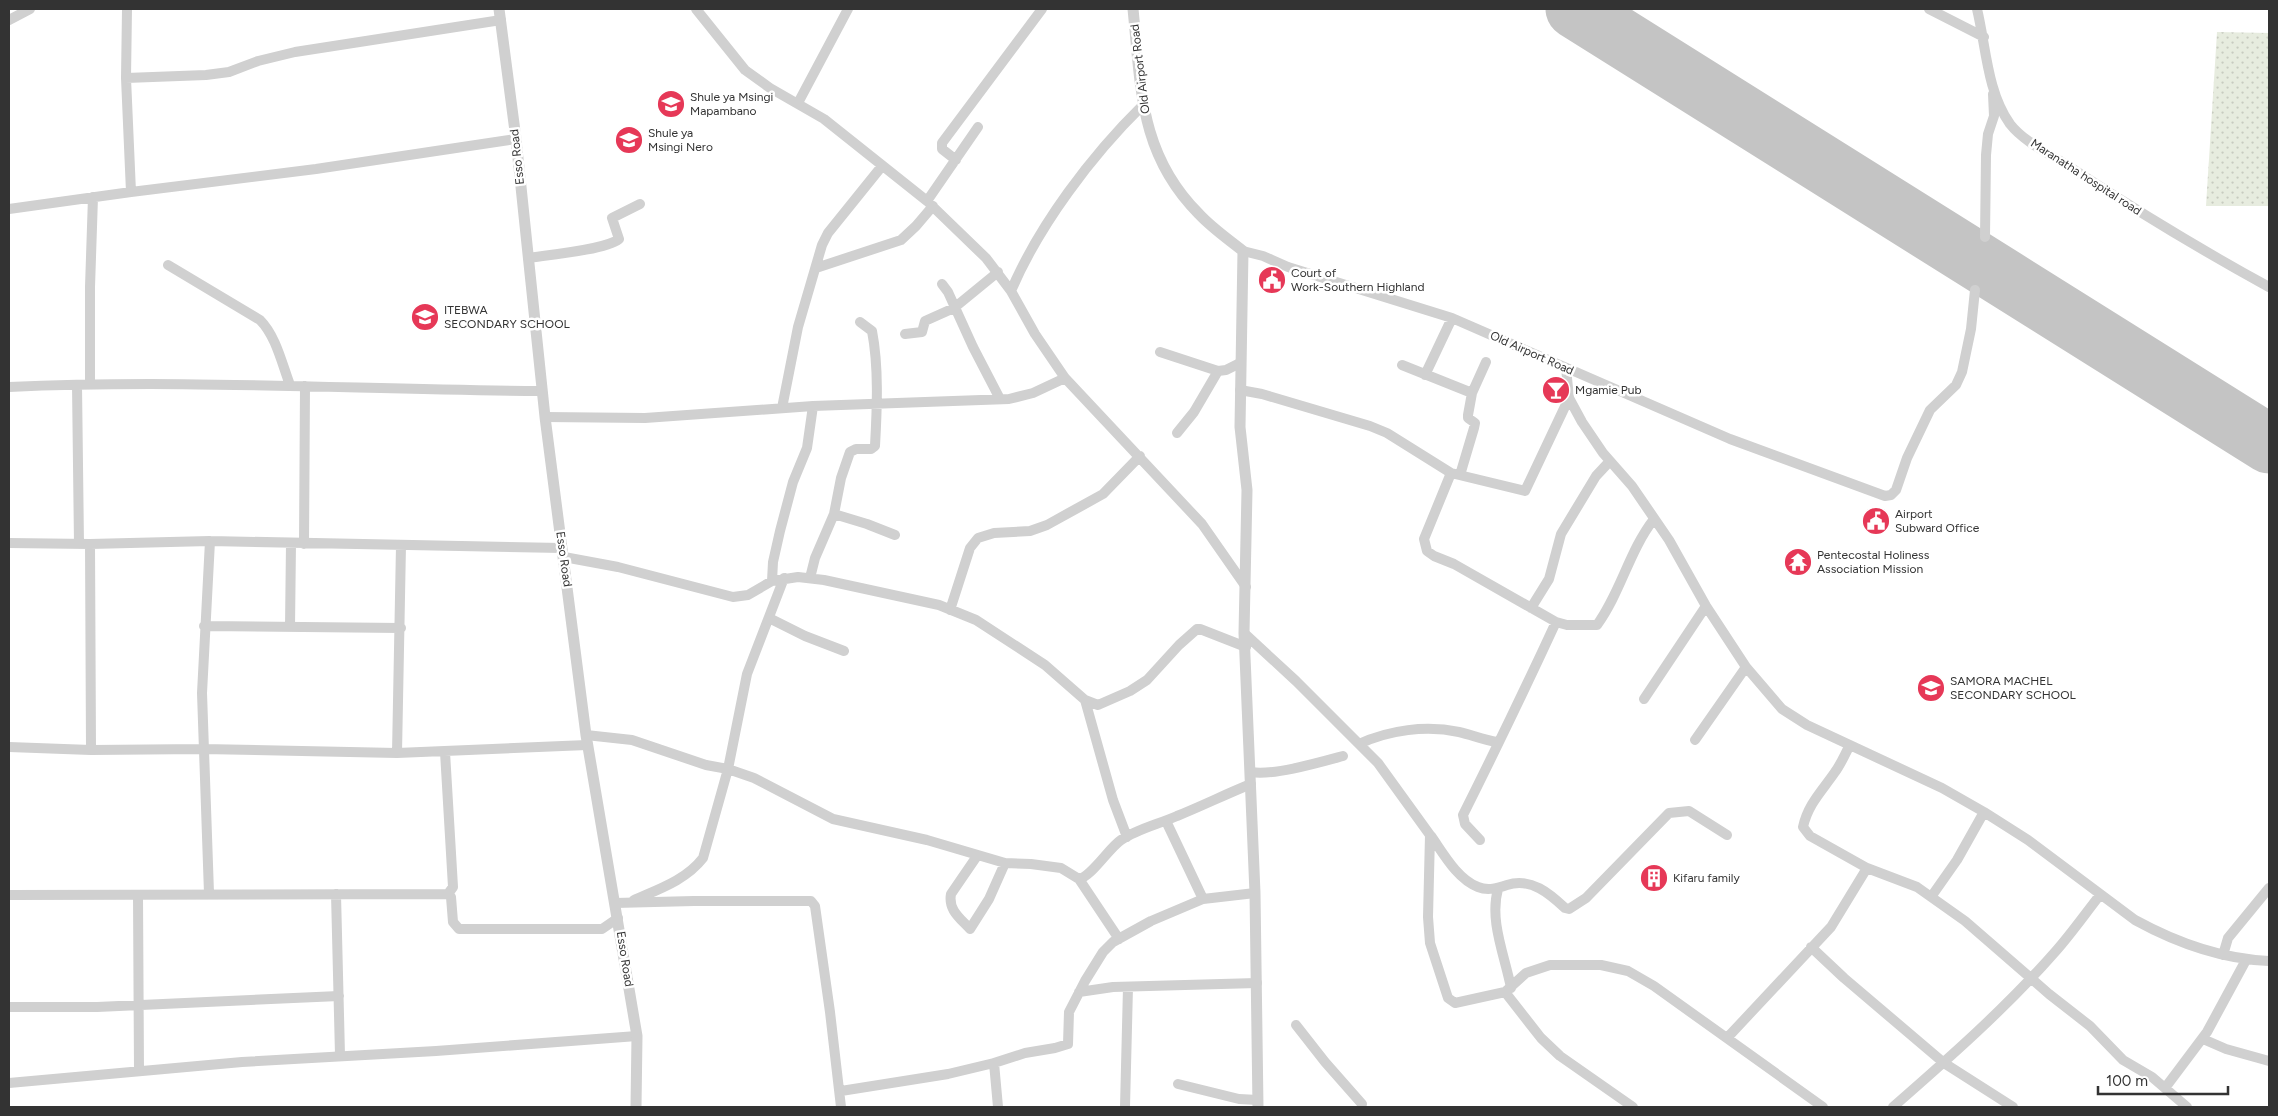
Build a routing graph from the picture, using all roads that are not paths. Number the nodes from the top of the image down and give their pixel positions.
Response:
1 (30, 9) edge
2 (127, 9) edge
3 (696, 9) edge
4 (848, 9) edge
5 (1042, 9) edge
6 (1133, 9) edge
7 (1929, 9) edge
8 (1977, 9) edge
9 (500, 14) edge
10 (9, 20) edge
11 (1984, 37) junction
12 (126, 78) junction
13 (1992, 88) junction
14 (798, 103) junction
15 (1143, 106) junction
16 (978, 127) dead end
17 (516, 139) junction
18 (956, 160) junction
19 (882, 166) junction
20 (130, 192) junction
21 (93, 197) junction
22 (640, 204) dead end
23 (930, 204) junction
24 (9, 209) edge
25 (1985, 237) dead end
26 (1243, 251) junction
27 (528, 258) junction
28 (168, 265) dead end
29 (816, 268) junction
30 (998, 272) junction
31 (942, 284) dead end
32 (2269, 287) edge
33 (1975, 290) dead end
34 (1011, 291) junction
35 (954, 308) junction
36 (1452, 318) junction
37 (860, 322) dead end
38 (906, 334) dead end
39 (1160, 352) dead end
40 (1486, 362) dead end
41 (1240, 363) junction
42 (1402, 365) dead end
43 (1566, 368) junction
44 (1218, 371) junction
45 (1425, 375) junction
46 (1065, 378) junction
47 (90, 384) junction
48 (290, 385) junction
49 (77, 386) junction
50 (305, 386) junction
51 (9, 387) edge
52 (1240, 390) junction
53 (542, 391) junction
54 (1472, 393) junction
55 (1569, 398) junction
56 (1000, 399) junction
57 (877, 405) junction
58 (813, 406) junction
59 (782, 408) junction
60 (545, 417) junction
61 (1177, 433) dead end
62 (1140, 456) junction
63 (1610, 461) junction
64 (1455, 474) junction
65 (834, 514) junction
66 (1654, 519) junction
67 (895, 536) dead end
68 (210, 541) junction
69 (9, 543) edge
70 (291, 543) junction
71 (79, 544) junction
72 (90, 544) junction
73 (304, 544) junction
74 (401, 546) junction
75 (563, 553) junction
76 (784, 578) junction
77 (810, 578) junction
78 (772, 580) junction
79 (1246, 588) junction
80 (1706, 606) junction
81 (1531, 608) junction
82 (950, 610) junction
83 (769, 618) junction
84 (1556, 622) junction
85 (204, 626) junction
86 (290, 627) junction
87 (401, 628) junction
88 (1244, 633) junction
89 (1246, 647) junction
90 (844, 651) dead end
91 (1746, 667) junction
92 (1644, 699) dead end
93 (1085, 700) junction
94 (586, 740) junction
95 (1695, 740) dead end
96 (1497, 742) junction
97 (1359, 744) junction
98 (1850, 745) junction
99 (9, 746) edge
100 (203, 749) junction
101 (91, 750) junction
102 (445, 752) junction
103 (398, 753) junction
104 (1343, 756) dead end
105 (728, 769) junction
106 (1251, 772) junction
107 (1252, 784) junction
108 (1984, 812) junction
109 (1166, 820) junction
110 (1430, 835) junction
111 (1727, 835) dead end
112 (1127, 836) junction
113 (1480, 840) dead end
114 (977, 856) junction
115 (1005, 863) junction
116 (1867, 868) junction
117 (1079, 879) junction
118 (2269, 888) edge
119 (1498, 889) junction
120 (209, 893) junction
121 (1255, 893) junction
122 (336, 894) junction
123 (448, 894) junction
124 (9, 895) edge
125 (138, 895) junction
126 (2100, 895) junction
127 (1931, 897) junction
128 (1203, 899) junction
129 (615, 903) junction
130 (629, 903) junction
131 (618, 918) junction
132 (1119, 939) junction
133 (1812, 947) junction
134 (2223, 955) junction
135 (2246, 960) junction
136 (2269, 961) edge
137 (2031, 977) junction
138 (1257, 982) junction
139 (1128, 987) junction
140 (1508, 990) junction
141 (1079, 992) junction
142 (339, 996) junction
143 (139, 1005) junction
144 (9, 1007) edge
145 (1296, 1025) dead end
146 (637, 1036) junction
147 (1727, 1038) junction
148 (2203, 1039) junction
149 (340, 1055) junction
150 (2269, 1061) edge
151 (994, 1063) junction
152 (1944, 1063) junction
153 (139, 1071) junction
154 (9, 1083) edge
155 (1178, 1084) dead end
156 (2165, 1088) junction
157 (841, 1091) junction
158 (1258, 1104) edge
159 (1362, 1106) edge
160 (636, 1107) edge
161 (841, 1107) edge
162 (998, 1107) edge
163 (1125, 1107) edge
164 (1634, 1107) edge
165 (1823, 1107) edge
166 (1893, 1107) edge
167 (2013, 1107) edge
168 (2187, 1107) edge

1 - 10 street
2 - 12 street
3 - 14 street
4 - 14 street
5 - 18 street
6 - 15 street, Old Airport Road
7 - 11 street
8 - 11 street, Maranatha hospital road
9 - 12 street
9 - 17 street, Esso Road
11 - 13 street, Maranatha hospital road
12 - 20 street
13 - 25 street
13 - 32 street, Maranatha hospital road
14 - 19 street
15 - 26 street, Old Airport Road
15 - 34 street
16 - 18 street
17 - 20 street
17 - 27 street, Esso Road
18 - 23 street
19 - 23 street
19 - 29 street
20 - 21 street
21 - 24 street
21 - 47 street
22 - 27 street
23 - 29 street
23 - 30 street
26 - 36 street, Old Airport Road
26 - 41 street
27 - 53 street, Esso Road
28 - 48 street
29 - 59 street
30 - 34 street
30 - 35 street
31 - 35 street
33 - 43 street, Old Airport Road
34 - 46 street
35 - 38 street
35 - 56 street
36 - 43 street, Old Airport Road
36 - 45 street
37 - 57 street
39 - 44 street
40 - 54 street
41 - 44 street
41 - 52 street
42 - 45 street
43 - 55 street
44 - 61 street
45 - 54 street
46 - 56 street
46 - 62 street
47 - 48 street
47 - 49 street
48 - 50 street
49 - 51 street
49 - 71 street
50 - 53 street
50 - 73 street
52 - 64 street
52 - 79 street
53 - 60 street, Esso Road
54 - 64 street
55 - 63 street
55 - 64 street
56 - 57 street
57 - 58 street
57 - 65 street
58 - 59 street
58 - 78 street
59 - 60 street
60 - 75 street, Esso Road
62 - 79 street
62 - 82 street
63 - 66 street
63 - 81 street
64 - 81 street
65 - 67 street
65 - 77 street
66 - 80 street
66 - 84 street
68 - 70 street
68 - 72 street
68 - 85 street
69 - 71 street
70 - 73 street
70 - 86 street
71 - 72 street
72 - 101 street
73 - 74 street
74 - 75 street
74 - 87 street
75 - 78 street
75 - 94 street, Esso Road
76 - 77 street
76 - 78 street
76 - 83 street
77 - 82 street
79 - 88 street
80 - 91 street
80 - 92 street
81 - 84 street
82 - 93 street
83 - 90 street
83 - 105 street
84 - 96 street
85 - 86 street
85 - 100 street
86 - 87 street
87 - 103 street
88 - 89 street
88 - 97 street
89 - 93 street
89 - 106 street
91 - 95 street
91 - 98 street
93 - 112 street
94 - 102 street
94 - 105 street
94 - 129 street, Esso Road
96 - 97 street
96 - 113 street
97 - 110 street
98 - 108 street
98 - 116 street
99 - 101 street
100 - 101 street
100 - 103 street
100 - 120 street
102 - 103 street
102 - 123 street
104 - 106 street
105 - 114 street
105 - 130 street
106 - 107 street
107 - 109 street
107 - 121 street
108 - 126 street
108 - 127 street
109 - 112 street
109 - 128 street
110 - 119 street
110 - 140 street
111 - 119 street
112 - 117 street
114 - 115 street
114 - 115 street
115 - 117 street
116 - 127 street
116 - 133 street
117 - 132 street
118 - 134 street
119 - 140 street
120 - 122 street
120 - 125 street
121 - 128 street
121 - 138 street
122 - 123 street
122 - 142 street
123 - 131 street
124 - 125 street
125 - 143 street
126 - 134 street
126 - 137 street
127 - 137 street
128 - 132 street
129 - 130 street
129 - 131 street, Esso Road
130 - 157 street
131 - 146 street, Esso Road
132 - 141 street
133 - 147 street
133 - 152 street
134 - 135 street
135 - 136 street
135 - 148 street
137 - 152 street
137 - 156 street
138 - 139 street
138 - 158 street
139 - 141 street
139 - 163 street
140 - 147 street
140 - 164 street
141 - 151 street
142 - 143 street
142 - 149 street
143 - 144 street
143 - 153 street
145 - 159 street
146 - 149 street
146 - 160 street, Esso Road
147 - 165 street
148 - 150 street
148 - 156 street
149 - 153 street
151 - 157 street
151 - 162 street
152 - 166 street
152 - 167 street
153 - 154 street
155 - 158 street
156 - 168 street
157 - 161 street

